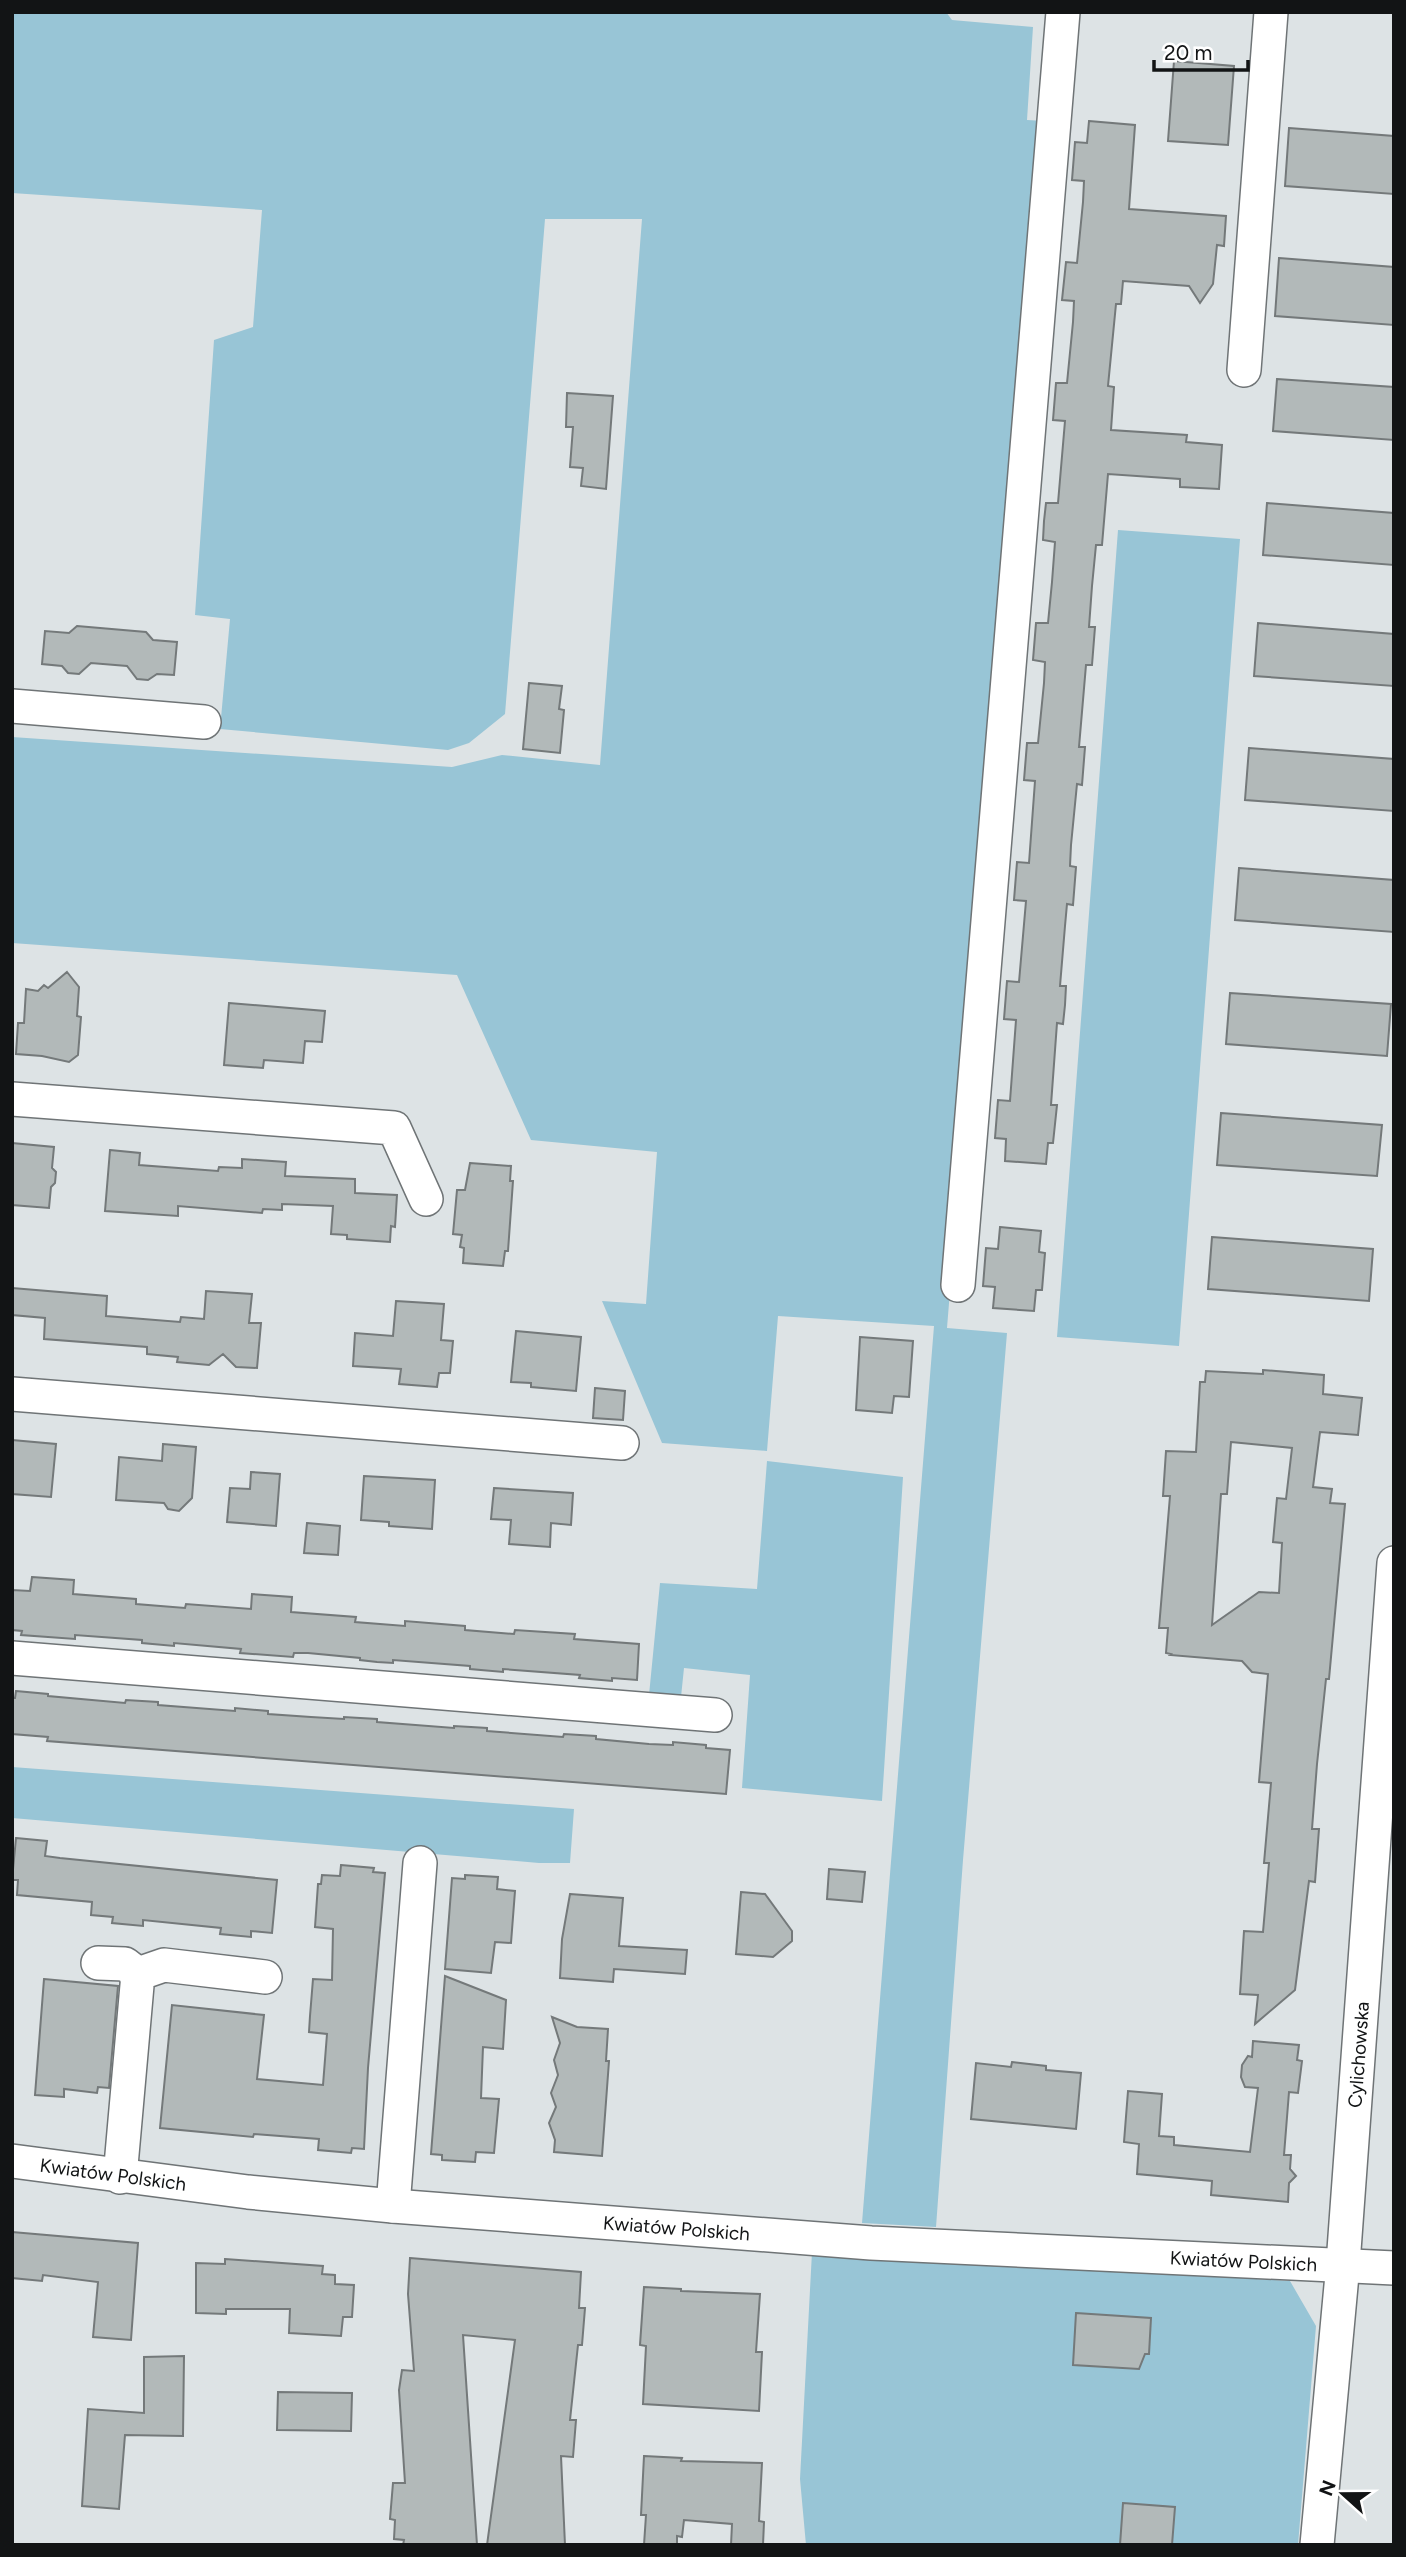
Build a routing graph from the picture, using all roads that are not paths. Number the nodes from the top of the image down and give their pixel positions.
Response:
1 (1044, 12) edge
2 (1063, 12) edge
3 (1270, 12) edge
4 (1036, 114) dead end
5 (1244, 370) dead end
6 (12, 706) edge
7 (204, 722) dead end
8 (12, 1099) edge
9 (426, 1199) dead end
10 (958, 1285) dead end
11 (12, 1394) edge
12 (622, 1443) dead end
13 (1394, 1563) edge
14 (12, 1658) edge
15 (715, 1715) dead end
16 (420, 1863) dead end
17 (98, 1963) dead end
18 (138, 1974) junction
19 (265, 1977) dead end
20 (12, 2161) edge
21 (120, 2177) junction
22 (393, 2206) junction
23 (1343, 2264) junction
24 (1394, 2268) edge
25 (1317, 2545) edge

1 - 4 street
2 - 10 street
3 - 5 street
6 - 7 street
8 - 9 street
11 - 12 street
13 - 23 street, Cylichowska
14 - 15 street
16 - 22 street
17 - 18 street
18 - 19 street
18 - 21 street
20 - 21 street, Kwiatów Polskich
21 - 22 street, Kwiatów Polskich
22 - 23 street, Kwiatów Polskich
23 - 24 street, Kwiatów Polskich
23 - 25 street, Cylichowska

